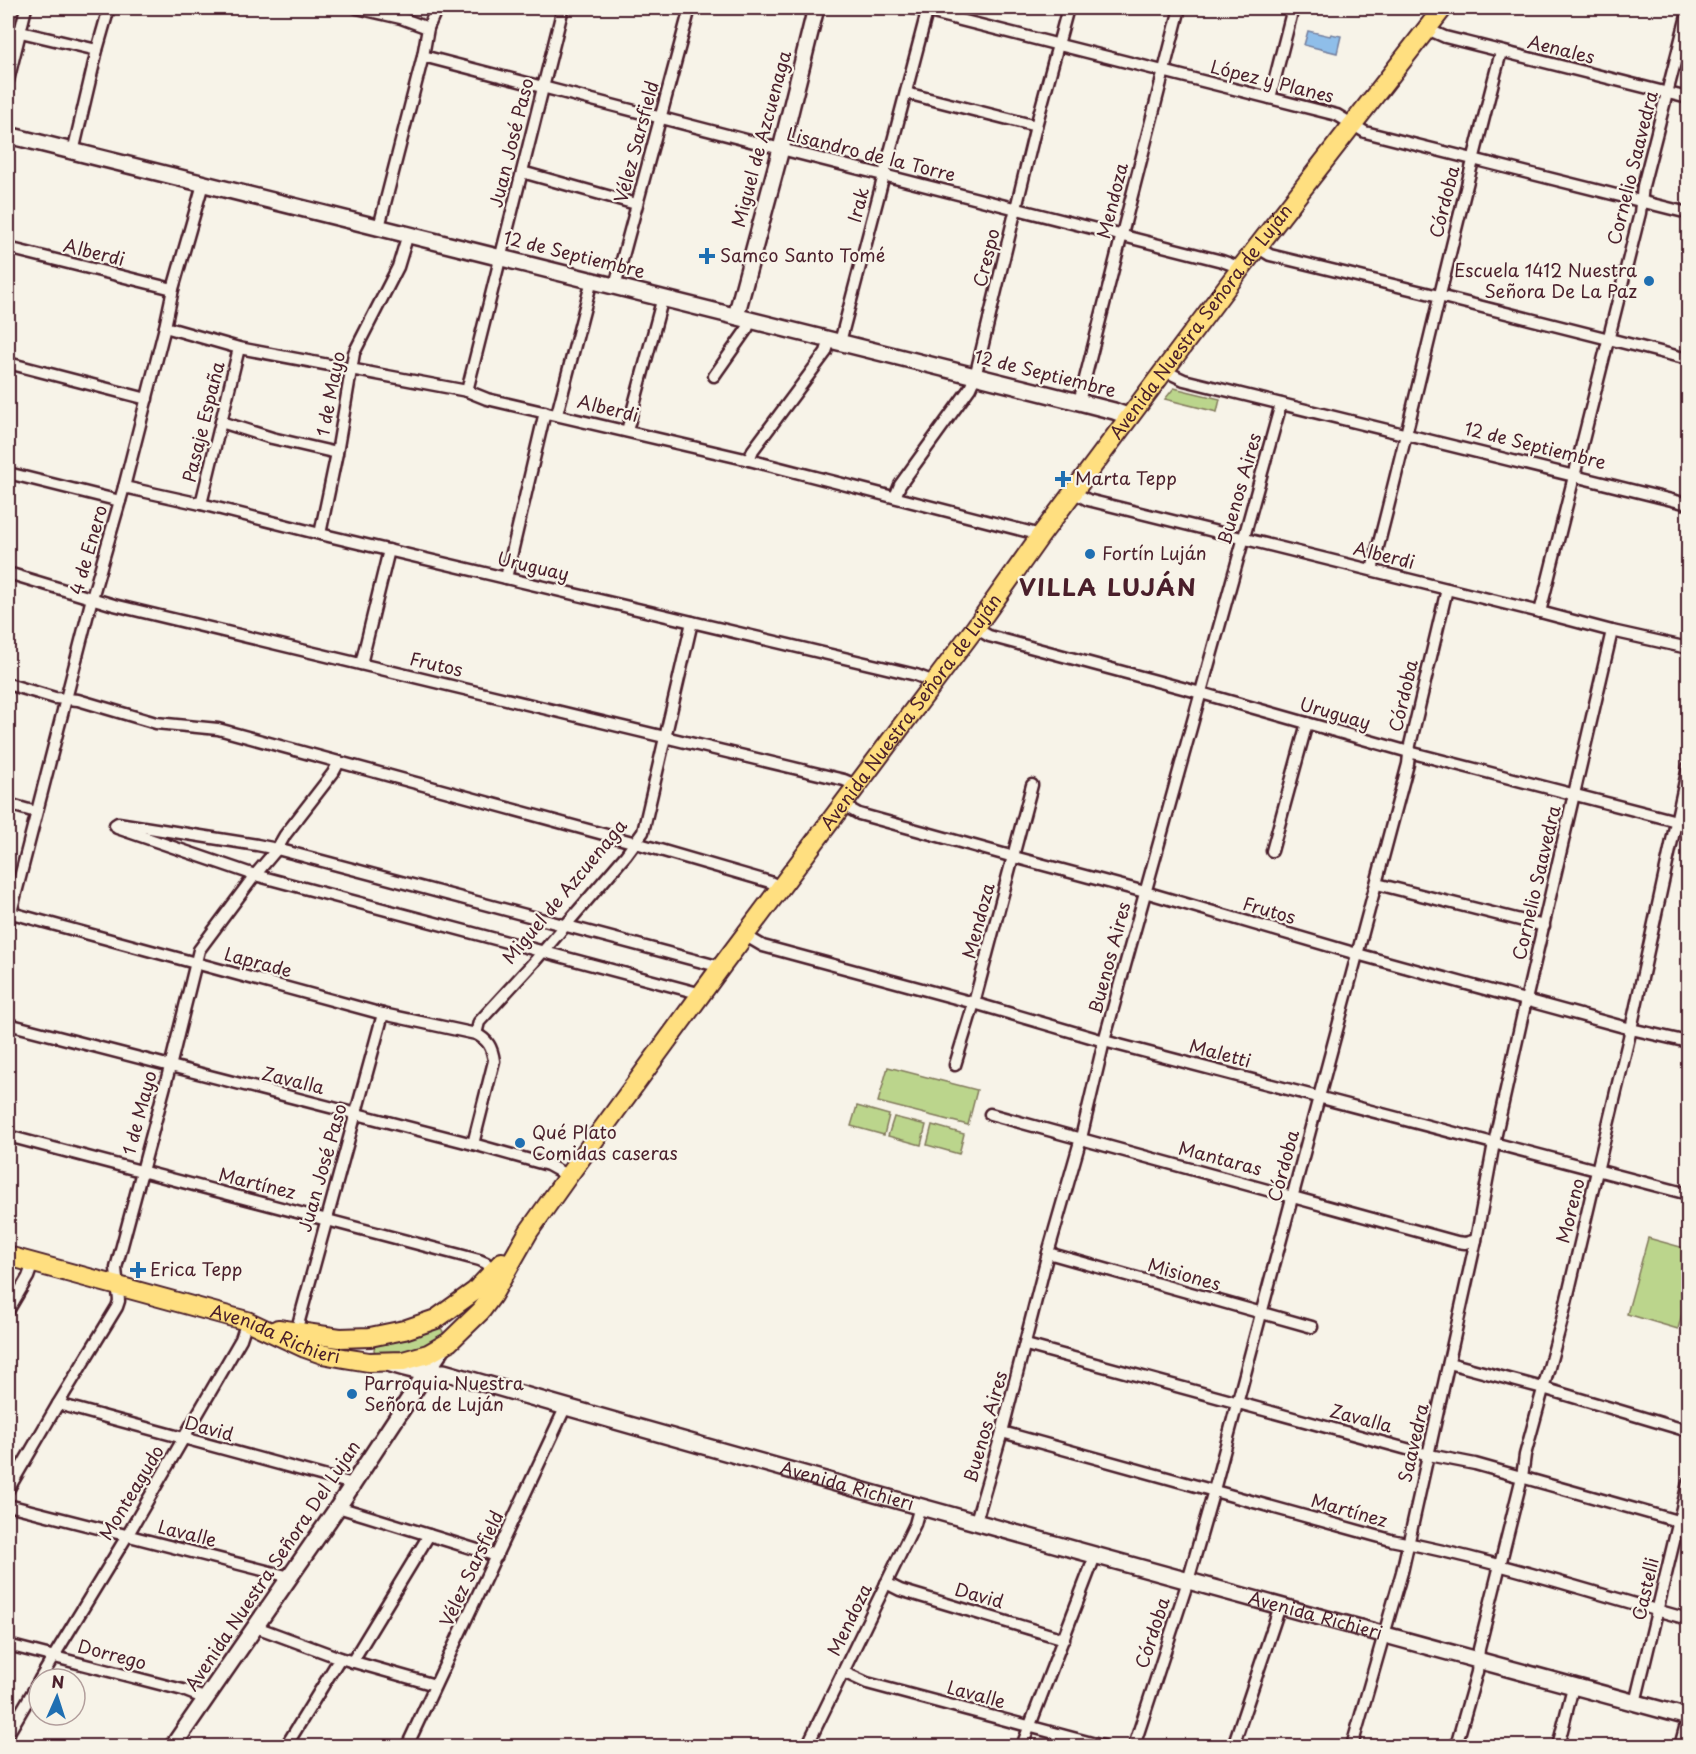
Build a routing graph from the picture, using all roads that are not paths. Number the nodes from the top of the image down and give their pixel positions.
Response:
1 (26, 8) edge
2 (109, 8) edge
3 (357, 8) edge
4 (436, 8) edge
5 (563, 8) edge
6 (690, 8) edge
7 (816, 8) edge
8 (913, 8) edge
9 (1068, 8) edge
10 (1180, 8) edge
11 (1293, 8) edge
12 (1443, 8) edge
13 (928, 9) edge
14 (1689, 12) edge
15 (8, 28) edge
16 (428, 28) junction
17 (1427, 29) junction
18 (20, 32) junction
19 (1058, 44) junction
20 (97, 50) junction
21 (1501, 51) junction
22 (423, 56) junction
23 (1163, 72) junction
24 (8, 81) edge
25 (542, 87) junction
26 (906, 93) junction
27 (1668, 93) junction
28 (1270, 98) junction
29 (1689, 98) edge
30 (661, 118) junction
31 (1352, 124) junction
32 (1036, 126) junction
33 (8, 135) edge
34 (781, 149) junction
35 (73, 152) junction
36 (1472, 159) junction
37 (522, 172) junction
38 (884, 175) junction
39 (203, 184) junction
40 (1641, 202) junction
41 (636, 204) junction
42 (1016, 208) junction
43 (1689, 213) edge
44 (379, 227) junction
45 (408, 234) junction
46 (1122, 235) junction
47 (8, 248) edge
48 (1257, 248) junction
49 (500, 257) junction
50 (1241, 268) junction
51 (592, 280) junction
52 (615, 286) junction
53 (173, 289) junction
54 (1438, 296) junction
55 (663, 297) junction
56 (743, 318) junction
57 (165, 327) junction
58 (1607, 339) junction
59 (835, 341) junction
60 (239, 348) junction
61 (1689, 359) edge
62 (8, 363) edge
63 (351, 369) junction
64 (1165, 371) junction
65 (714, 376) dead end
66 (975, 376) junction
67 (467, 391) junction
68 (147, 399) junction
69 (1079, 402) junction
70 (1281, 404) junction
71 (545, 412) junction
72 (557, 414) junction
73 (1130, 417) junction
74 (221, 422) junction
75 (627, 431) junction
76 (1407, 435) junction
77 (337, 453) junction
78 (749, 460) junction
79 (8, 473) edge
80 (1573, 476) junction
81 (124, 487) junction
82 (1073, 492) junction
83 (895, 497) junction
84 (120, 501) junction
85 (201, 504) junction
86 (1689, 504) edge
87 (320, 534) junction
88 (1041, 535) junction
89 (1243, 539) junction
90 (389, 550) junction
91 (1372, 570) junction
92 (8, 573) edge
93 (506, 578) junction
94 (1447, 589) junction
95 (92, 598) junction
96 (1540, 612) junction
97 (693, 622) junction
98 (975, 627) junction
99 (1612, 632) junction
100 (1689, 648) edge
101 (361, 664) junction
102 (934, 682) junction
103 (8, 684) edge
104 (1201, 693) junction
105 (67, 699) junction
106 (1307, 723) junction
107 (666, 737) junction
108 (1409, 752) junction
109 (339, 762) junction
110 (1689, 766) edge
111 (1032, 785) dead end
112 (858, 786) junction
113 (1575, 795) junction
114 (8, 804) edge
115 (843, 805) junction
116 (36, 812) junction
117 (1676, 821) junction
118 (1689, 824) edge
119 (636, 843) junction
120 (277, 849) junction
121 (1272, 851) dead end
122 (1014, 857) junction
123 (255, 875) junction
124 (1377, 884) junction
125 (782, 888) junction
126 (1145, 892) junction
127 (8, 917) edge
128 (566, 925) junction
129 (1544, 926) junction
130 (746, 936) junction
131 (542, 952) junction
132 (1357, 954) junction
133 (196, 963) junction
134 (721, 967) junction
135 (702, 994) junction
136 (1526, 1000) junction
137 (974, 1003) junction
138 (383, 1014) junction
139 (8, 1024) edge
140 (1631, 1029) junction
141 (476, 1034) junction
142 (1104, 1041) junction
143 (1689, 1042) edge
144 (955, 1065) dead end
145 (170, 1067) junction
146 (1320, 1098) junction
147 (356, 1114) junction
148 (990, 1114) dead end
149 (8, 1136) edge
150 (1081, 1138) junction
151 (1494, 1143) junction
152 (473, 1144) junction
153 (1597, 1171) junction
154 (141, 1172) junction
155 (568, 1176) junction
156 (1689, 1194) edge
157 (1292, 1196) junction
158 (326, 1218) junction
159 (529, 1231) junction
160 (1476, 1240) junction
161 (1048, 1253) junction
162 (8, 1256) edge
163 (33, 1263) junction
164 (494, 1271) junction
165 (117, 1285) junction
166 (8, 1311) edge
167 (1261, 1313) junction
168 (436, 1319) junction
169 (250, 1322) junction
170 (1312, 1327) dead end
171 (296, 1332) junction
172 (370, 1337) junction
173 (446, 1345) junction
174 (1026, 1345) junction
175 (369, 1362) junction
176 (388, 1363) junction
177 (1449, 1363) junction
178 (425, 1373) junction
179 (1543, 1389) junction
180 (1237, 1403) junction
181 (58, 1404) junction
182 (566, 1406) junction
183 (1689, 1431) edge
184 (1002, 1432) junction
185 (184, 1439) junction
186 (1429, 1455) junction
187 (1522, 1477) junction
188 (1689, 1483) edge
189 (352, 1484) junction
190 (8, 1490) edge
191 (1214, 1490) junction
192 (8, 1505) edge
193 (920, 1506) junction
194 (338, 1507) junction
195 (976, 1521) junction
196 (1684, 1522) edge
197 (429, 1535) junction
198 (127, 1536) junction
199 (1407, 1543) junction
200 (497, 1556) junction
201 (1095, 1556) junction
202 (1500, 1566) junction
203 (290, 1576) junction
204 (1188, 1581) junction
205 (886, 1583) junction
206 (1280, 1606) junction
207 (1658, 1611) junction
208 (1689, 1619) edge
209 (256, 1627) junction
210 (1385, 1635) junction
211 (1064, 1638) junction
212 (8, 1645) edge
213 (54, 1657) junction
214 (340, 1658) junction
215 (352, 1662) junction
216 (1478, 1662) junction
217 (48, 1667) edge
218 (843, 1672) junction
219 (435, 1685) junction
220 (1573, 1687) junction
221 (206, 1699) junction
222 (27, 1702) edge
223 (1635, 1703) junction
224 (1688, 1717) edge
225 (1030, 1726) junction
226 (8, 1734) edge
227 (173, 1746) edge
228 (286, 1746) edge
229 (407, 1746) edge
230 (807, 1746) edge
231 (1022, 1746) edge
232 (1102, 1746) edge
233 (1134, 1746) edge
234 (1233, 1746) edge
235 (1352, 1746) edge
236 (1456, 1746) edge
237 (1558, 1746) edge
238 (1680, 1746) edge

1 - 18 street
2 - 20 street
3 - 16 street
4 - 16 street
5 - 25 street, Juan José Paso
6 - 30 street, Vélez Sarsfield
7 - 34 street, Miguel de Azcuenaga
8 - 13 street, López y Planes
9 - 19 street, Crespo
10 - 23 street, Mendoza
11 - 28 street
12 - 17 main road, Avenida Nuestra Señora de Luján
13 - 19 street, López y Planes
13 - 26 street, Irak
14 - 27 street, Cornelio Saavedra
15 - 18 street
16 - 22 street
17 - 21 street, Aenales
17 - 31 main road, Avenida Nuestra Señora de Luján
18 - 20 street
18 - 24 street
19 - 23 street, López y Planes
19 - 32 street, Crespo
20 - 35 street
21 - 27 street, Aenales
21 - 36 street, Córdoba
22 - 25 street, Lisandro de la Torre
22 - 44 street
23 - 28 street, López y Planes
23 - 46 street, Mendoza
25 - 30 street, Lisandro de la Torre
25 - 37 street, Juan José Paso
26 - 32 street
26 - 38 street, Irak
27 - 29 street, Aenales
27 - 40 street, Cornelio Saavedra
28 - 31 street, López y Planes
30 - 34 street, Lisandro de la Torre
30 - 41 street, Vélez Sarsfield
31 - 36 street, López y Planes
31 - 48 main road, Avenida Nuestra Señora de Luján
32 - 42 street, Crespo
33 - 35 street, 12 de Septiembre
34 - 38 street, Lisandro de la Torre
34 - 56 street, Miguel de Azcuenaga
35 - 39 street, 12 de Septiembre
36 - 40 street, López y Planes
36 - 54 street, Córdoba
37 - 41 street
37 - 49 street, Juan José Paso
38 - 42 street, Lisandro de la Torre
38 - 59 street, Irak
39 - 44 street, 12 de Septiembre
39 - 53 street, 4 de Enero
40 - 43 street, López y Planes
40 - 58 street, Cornelio Saavedra
41 - 52 street, Vélez Sarsfield
42 - 46 street, Lisandro de la Torre
42 - 66 street, Crespo
44 - 45 street, 12 de Septiembre
45 - 49 street, 12 de Septiembre
45 - 63 street, 1 de Mayo
46 - 50 street, Lisandro de la Torre
46 - 69 street, Mendoza
47 - 53 street, Alberdi
48 - 50 main road, Avenida Nuestra Señora de Luján
48 - 54 street
49 - 51 street, 12 de Septiembre
49 - 67 street, Juan José Paso
50 - 64 main road, Avenida Nuestra Señora de Luján
51 - 52 street, 12 de Septiembre
51 - 72 street
52 - 55 street, 12 de Septiembre
53 - 57 street, 4 de Enero
54 - 58 street
54 - 76 street, Córdoba
55 - 56 street, 12 de Septiembre
55 - 75 street
56 - 59 street, 12 de Septiembre
56 - 65 street
57 - 60 street, Alberdi
57 - 68 street, 4 de Enero
58 - 61 street
58 - 80 street, Cornelio Saavedra
59 - 66 street, 12 de Septiembre
59 - 78 street
60 - 63 street, Alberdi
60 - 74 street, Pasaje España
62 - 68 street
63 - 67 street, Alberdi
63 - 77 street, 1 de Mayo
64 - 70 street, 12 de Septiembre
64 - 73 main road, Avenida Nuestra Señora de Luján
66 - 69 street, 12 de Septiembre
66 - 83 street, Crespo
67 - 71 street, Alberdi
68 - 81 street, 4 de Enero
69 - 73 street, 12 de Septiembre
70 - 76 street, 12 de Septiembre
70 - 89 street, Buenos Aires
71 - 72 street, Alberdi
71 - 93 street
72 - 75 street, Alberdi
73 - 82 main road, Avenida Nuestra Señora de Luján
74 - 77 street
74 - 85 street, Pasaje España
75 - 78 street, Alberdi
76 - 80 street, 12 de Septiembre
76 - 91 street, Córdoba
77 - 87 street, 1 de Mayo
78 - 83 street, Alberdi
79 - 84 street
80 - 86 street, 12 de Septiembre
80 - 96 street, Cornelio Saavedra
81 - 84 street, 4 de Enero
81 - 85 street, Uruguay
82 - 88 main road, Avenida Nuestra Señora de Luján
82 - 89 street, Alberdi
83 - 88 street, Alberdi
84 - 95 street, 4 de Enero
85 - 87 street, Uruguay
87 - 90 street, Uruguay
88 - 98 main road, Avenida Nuestra Señora de Luján
89 - 91 street, Alberdi
89 - 104 street, Buenos Aires
90 - 93 street, Uruguay
90 - 101 street
91 - 94 street, Alberdi
92 - 95 street, Frutos
93 - 97 street, Uruguay
94 - 96 street, Alberdi
94 - 108 street, Córdoba
95 - 101 street, Frutos
95 - 105 street, 4 de Enero
96 - 99 street, Alberdi
97 - 102 street, Uruguay
97 - 107 street, Miguel de Azcuenaga
98 - 102 main road, Avenida Nuestra Señora de Luján
98 - 104 street, Uruguay
99 - 100 street, Alberdi
99 - 113 street, Cornelio Saavedra
101 - 107 street, Frutos
102 - 112 main road, Avenida Nuestra Señora de Luján
103 - 105 street
104 - 106 street, Uruguay
104 - 126 street, Buenos Aires
105 - 109 street
105 - 116 street, 4 de Enero
106 - 108 street, Uruguay
106 - 121 street
107 - 112 street, Frutos
107 - 119 street, Miguel de Azcuenaga
108 - 113 street, Uruguay
108 - 124 street, Córdoba
109 - 119 street
109 - 120 street, 1 de Mayo
110 - 117 street, Moreno
111 - 122 street, Mendoza
112 - 115 main road, Avenida Nuestra Señora de Luján
113 - 117 street, Uruguay
113 - 129 street, Cornelio Saavedra
114 - 116 street
115 - 122 street, Frutos
115 - 125 main road, Avenida Nuestra Señora de Luján
116 - 127 street, 4 de Enero
117 - 118 street, Uruguay
117 - 140 street, Moreno
119 - 125 street
119 - 128 street, Miguel de Azcuenaga
120 - 123 street, 1 de Mayo
120 - 123 street
120 - 128 street
122 - 126 street, Frutos
122 - 137 street, Mendoza
123 - 131 street
123 - 133 street, 1 de Mayo
124 - 129 street
124 - 132 street, Córdoba
125 - 130 main road, Avenida Nuestra Señora de Luján
126 - 132 street, Frutos
126 - 142 street, Buenos Aires
127 - 133 street, Laprade
128 - 131 street, Miguel de Azcuenaga
128 - 134 street
129 - 136 street, Cornelio Saavedra
130 - 134 main road, Avenida Nuestra Señora de Luján
130 - 137 street, Maletti
131 - 135 street
131 - 141 street, Miguel de Azcuenaga
132 - 136 street, Frutos
132 - 146 street, Córdoba
133 - 138 street, Laprade
133 - 145 street, 1 de Mayo
134 - 135 main road, Avenida Nuestra Señora de Luján
135 - 155 main road, Avenida Nuestra Señora de Luján
136 - 140 street, Frutos
136 - 151 street, Cornelio Saavedra
137 - 142 street, Maletti
137 - 144 street, Mendoza
138 - 141 street, Laprade
138 - 147 street, Juan José Paso
139 - 145 street, Zavalla
140 - 143 street, Frutos
140 - 153 street, Moreno
141 - 152 street
142 - 146 street, Maletti
142 - 150 street, Buenos Aires
145 - 147 street, Zavalla
145 - 154 street, 1 de Mayo
146 - 151 street, Maletti
146 - 157 street, Córdoba
147 - 152 street, Zavalla
147 - 158 street, Juan José Paso
148 - 150 street, Mantaras
149 - 154 street, Martínez
150 - 157 street, Mantaras
150 - 161 street, Buenos Aires
151 - 153 street, Maletti
151 - 160 street, Saavedra
152 - 155 street, Zavalla
153 - 156 street, Maletti
153 - 179 street, Moreno
154 - 158 street, Martínez
154 - 165 street, 1 de Mayo
155 - 159 main road, Avenida Nuestra Señora de Luján
157 - 160 street, Mantaras
157 - 167 street, Córdoba
158 - 164 street, Martínez
158 - 171 street, Juan José Paso
159 - 164 main road
159 - 173 main road, Avenida Nuestra Señora de Luján
160 - 177 street, Saavedra
161 - 167 street, Misiones
161 - 174 street, Buenos Aires
162 - 163 main road, Avenida Richieri
163 - 165 main road, Avenida Richieri
163 - 166 street
164 - 168 main road
165 - 169 main road, Avenida Richieri
165 - 181 street, 1 de Mayo
167 - 170 street, Misiones
167 - 180 street, Córdoba
168 - 172 main road
168 - 173 main road
169 - 171 main road
169 - 175 main road, Avenida Richieri
169 - 185 street, Monteagudo
171 - 172 main road
172 - 175 main road
173 - 176 main road, Avenida Nuestra Señora de Luján
173 - 178 street, Avenida Nuestra Señora Del Lujan
174 - 180 street, Zavalla
174 - 184 street, Buenos Aires
175 - 176 main road, Avenida Richieri
176 - 178 street, Avenida Richieri
177 - 179 street
177 - 186 street, Saavedra
178 - 182 street, Avenida Richieri
178 - 189 street, Avenida Nuestra Señora Del Lujan
179 - 183 street
179 - 187 street, Moreno
180 - 186 street, Zavalla
180 - 191 street, Córdoba
181 - 185 street, David
181 - 190 street, 1 de Mayo
182 - 193 street, Avenida Richieri
182 - 200 street, Vélez Sarsfield
184 - 191 street, Martínez
184 - 195 street, Buenos Aires
185 - 189 street, David
185 - 198 street, Monteagudo
186 - 187 street, Zavalla
186 - 199 street, Saavedra
187 - 196 street, Zavalla
187 - 202 street, Moreno
188 - 196 street, Castelli
189 - 194 street, Avenida Nuestra Señora Del Lujan
191 - 199 street, Martínez
191 - 204 street, Córdoba
192 - 198 street, Lavalle
193 - 195 street, Avenida Richieri
193 - 205 street, Mendoza
194 - 197 street
194 - 203 street, Avenida Nuestra Señora Del Lujan
195 - 201 street, Avenida Richieri
196 - 207 street, Castelli
197 - 200 street
197 - 215 street
198 - 203 street, Lavalle
198 - 213 street, Monteagudo
199 - 202 street, Martínez
199 - 210 street, Saavedra
200 - 219 street, Vélez Sarsfield
201 - 204 street, Avenida Richieri
201 - 211 street
202 - 207 street, Martínez
202 - 216 street, Moreno
203 - 209 street, Avenida Nuestra Señora Del Lujan
204 - 206 street, Avenida Richieri
204 - 233 street, Córdoba
205 - 211 street, David
205 - 218 street, Mendoza
206 - 210 street, Avenida Richieri
206 - 234 street
207 - 208 street, Martínez
207 - 223 street, Castelli
209 - 214 street
209 - 221 street, Avenida Nuestra Señora Del Lujan
210 - 216 street, Avenida Richieri
210 - 235 street, Saavedra
211 - 225 street
212 - 213 street, Dorrego
213 - 217 street, Monteagudo
213 - 221 street, Dorrego
214 - 215 street
214 - 228 street
215 - 219 street
216 - 220 street, Avenida Richieri
216 - 236 street, Moreno
218 - 225 street, Lavalle
218 - 230 street, Mendoza
219 - 229 street, Vélez Sarsfield
220 - 223 street, Avenida Richieri
220 - 237 street
221 - 227 street, Avenida Nuestra Señora Del Lujan
222 - 226 street, Monteagudo
223 - 224 street, Avenida Richieri
224 - 238 street
225 - 231 street
225 - 232 street, Lavalle

